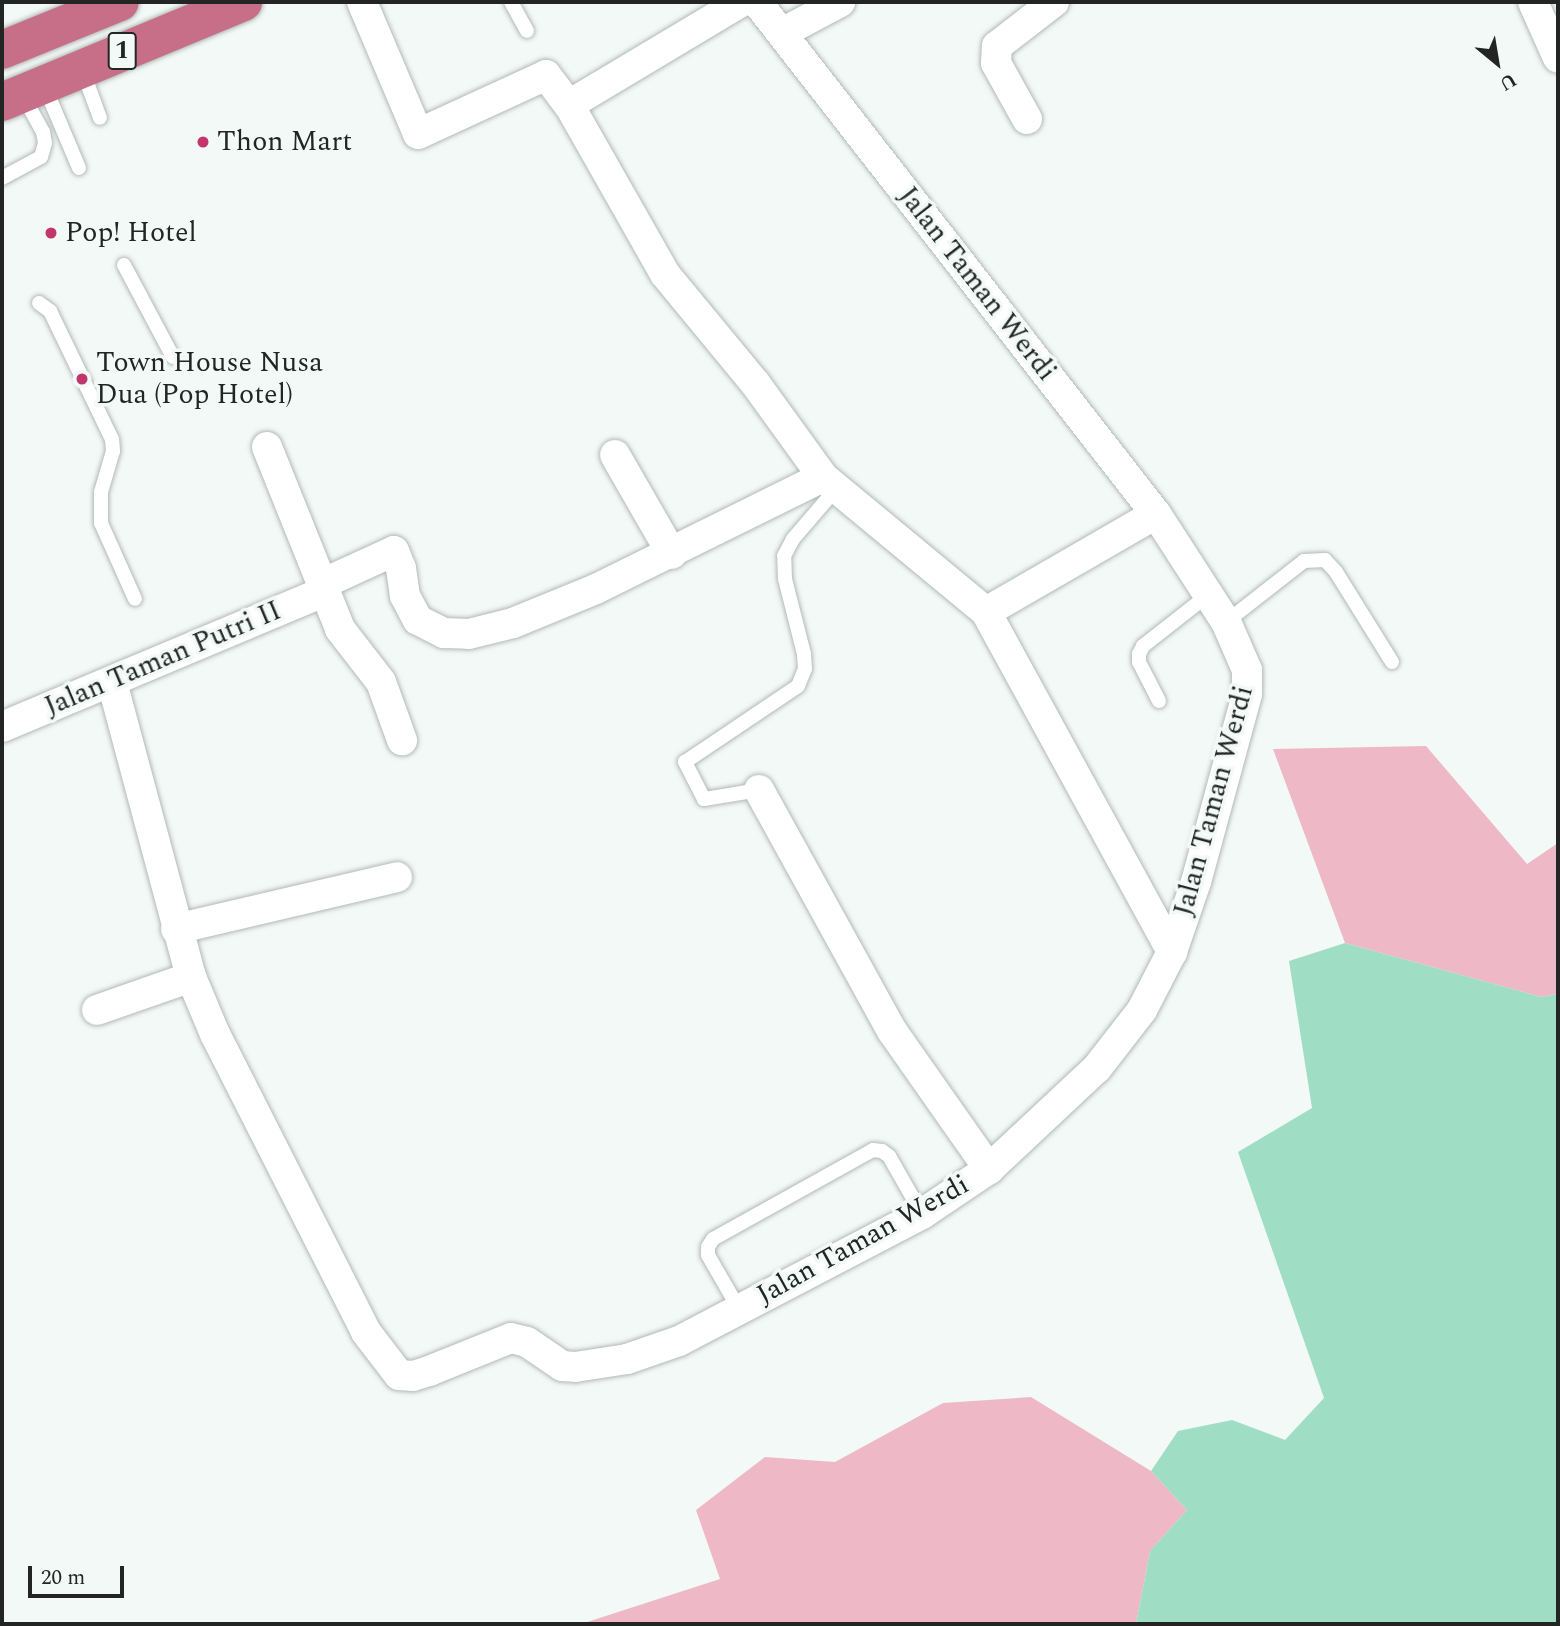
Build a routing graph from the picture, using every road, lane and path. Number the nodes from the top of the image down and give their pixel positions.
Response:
1 (120, 2) edge
2 (362, 2) edge
3 (511, 2) edge
4 (740, 2) edge
5 (757, 2) edge
6 (840, 2) edge
7 (1054, 2) edge
8 (1532, 2) edge
9 (226, 5) edge
10 (527, 32) dead end
11 (782, 33) junction
12 (2, 50) edge
13 (1558, 58) edge
14 (81, 68) junction
15 (22, 93) edge
16 (569, 105) junction
17 (100, 118) dead end
18 (1027, 119) dead end
19 (79, 168) dead end
20 (2, 178) edge
21 (124, 265) dead end
22 (39, 303) dead end
23 (173, 357) dead end
24 (267, 447) dead end
25 (615, 455) dead end
26 (829, 484) junction
27 (1156, 514) junction
28 (672, 554) junction
29 (323, 588) junction
30 (1208, 595) junction
31 (135, 599) dead end
32 (986, 612) junction
33 (1226, 622) junction
34 (1392, 662) dead end
35 (112, 682) junction
36 (1159, 701) dead end
37 (2, 727) edge
38 (402, 740) dead end
39 (759, 790) joint
40 (397, 877) dead end
41 (176, 929) junction
42 (1172, 952) junction
43 (191, 977) junction
44 (97, 1010) dead end
45 (989, 1169) junction
46 (922, 1214) junction
47 (739, 1309) junction

1 - 12 highway, 1
2 - 16 street
3 - 10 lane
4 - 16 street
5 - 11 street, Jalan Taman Werdi
6 - 11 street
7 - 18 street
8 - 13 street
9 - 14 highway, 1
11 - 27 street, Jalan Taman Werdi
14 - 15 highway, 1
14 - 17 lane
15 - 19 lane
15 - 20 lane
16 - 26 street
21 - 23 lane
22 - 31 lane
24 - 29 street
25 - 28 street
26 - 28 street
26 - 32 street
26 - 39 lane
27 - 30 street, Jalan Taman Werdi
27 - 32 street
28 - 29 street, Jalan Taman Putri II
29 - 35 street, Jalan Taman Putri II
29 - 38 street
30 - 33 street, Jalan Taman Werdi
30 - 36 lane
32 - 42 street
33 - 34 lane
33 - 42 street, Jalan Taman Werdi
35 - 37 street, Jalan Taman Putri II
35 - 41 street
39 - 45 street
40 - 41 street
41 - 43 street
42 - 45 street, Jalan Taman Werdi
43 - 44 street
43 - 47 street, Jalan Taman Werdi
45 - 46 street, Jalan Taman Werdi
46 - 47 street, Jalan Taman Werdi
46 - 47 lane

